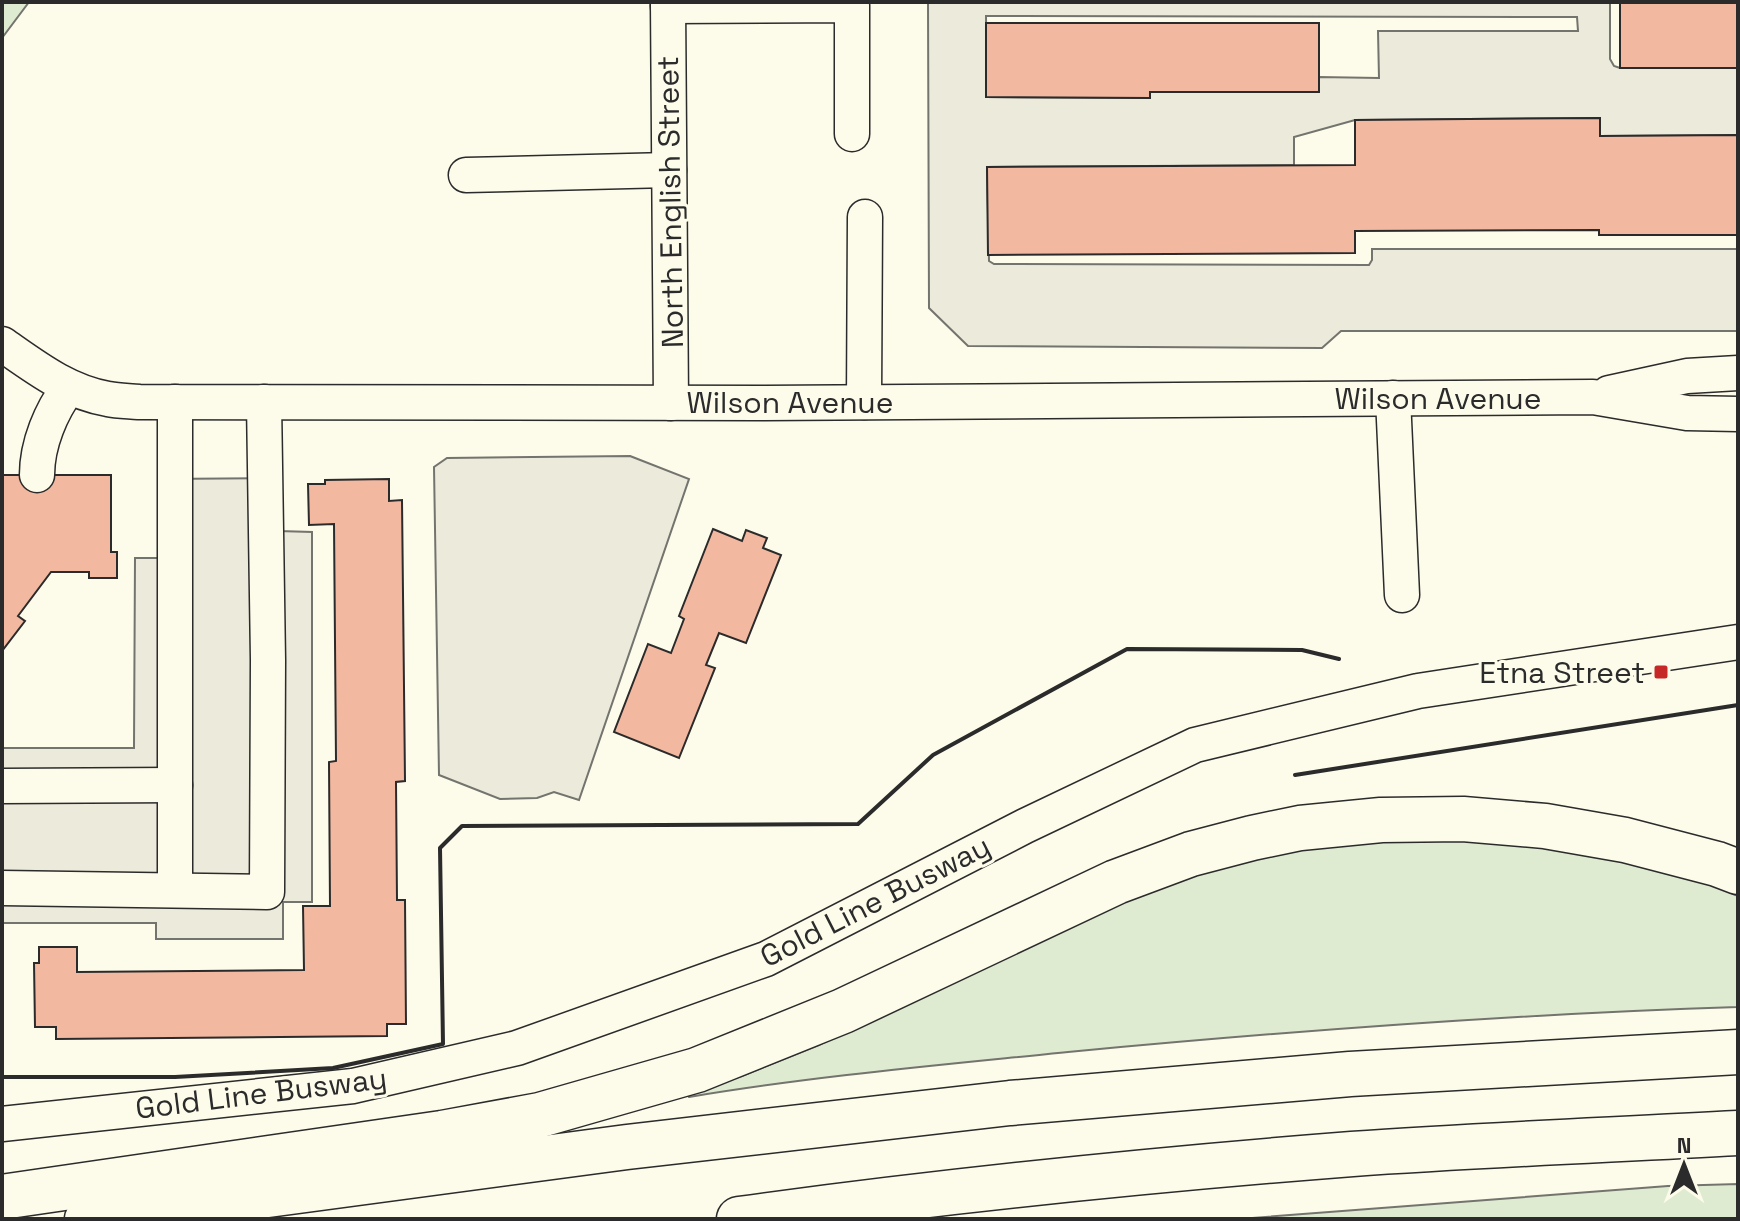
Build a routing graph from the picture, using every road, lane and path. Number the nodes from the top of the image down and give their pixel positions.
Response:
1 (668, 4) edge
2 (852, 4) edge
3 (852, 134) dead end
4 (669, 170) junction
5 (466, 175) dead end
6 (865, 217) dead end
7 (2, 344) edge
8 (1738, 373) edge
9 (69, 387) junction
10 (1593, 397) junction
11 (1393, 398) junction
12 (175, 402) junction
13 (264, 402) junction
14 (864, 402) junction
15 (671, 403) junction
16 (1738, 414) edge
17 (37, 475) dead end
18 (1402, 595) dead end
19 (1738, 642) edge
20 (175, 785) junction
21 (2, 786) edge
22 (1738, 872) edge
23 (2, 888) edge
24 (175, 890) junction
25 (1734, 1052) edge
26 (2, 1124) edge
27 (1738, 1133) edge
28 (2, 1197) edge
29 (87, 1219) edge
30 (739, 1219) edge

1 - 2 street
1 - 4 street, North English Street
2 - 3 street
4 - 5 street
4 - 15 street, North English Street
6 - 14 street
7 - 9 street, Wilson Avenue
8 - 10 street, Wilson Avenue
9 - 12 street, Wilson Avenue
9 - 17 street
10 - 11 street, Wilson Avenue
10 - 16 street, Wilson Avenue
11 - 14 street, Wilson Avenue
11 - 18 street
12 - 13 street, Wilson Avenue
12 - 20 street
13 - 15 street, Wilson Avenue
13 - 24 street
14 - 15 street, Wilson Avenue
19 - 26 street, Gold Line Busway
20 - 21 street
20 - 24 street
22 - 28 highway
23 - 24 street
25 - 29 highway
27 - 30 highway

